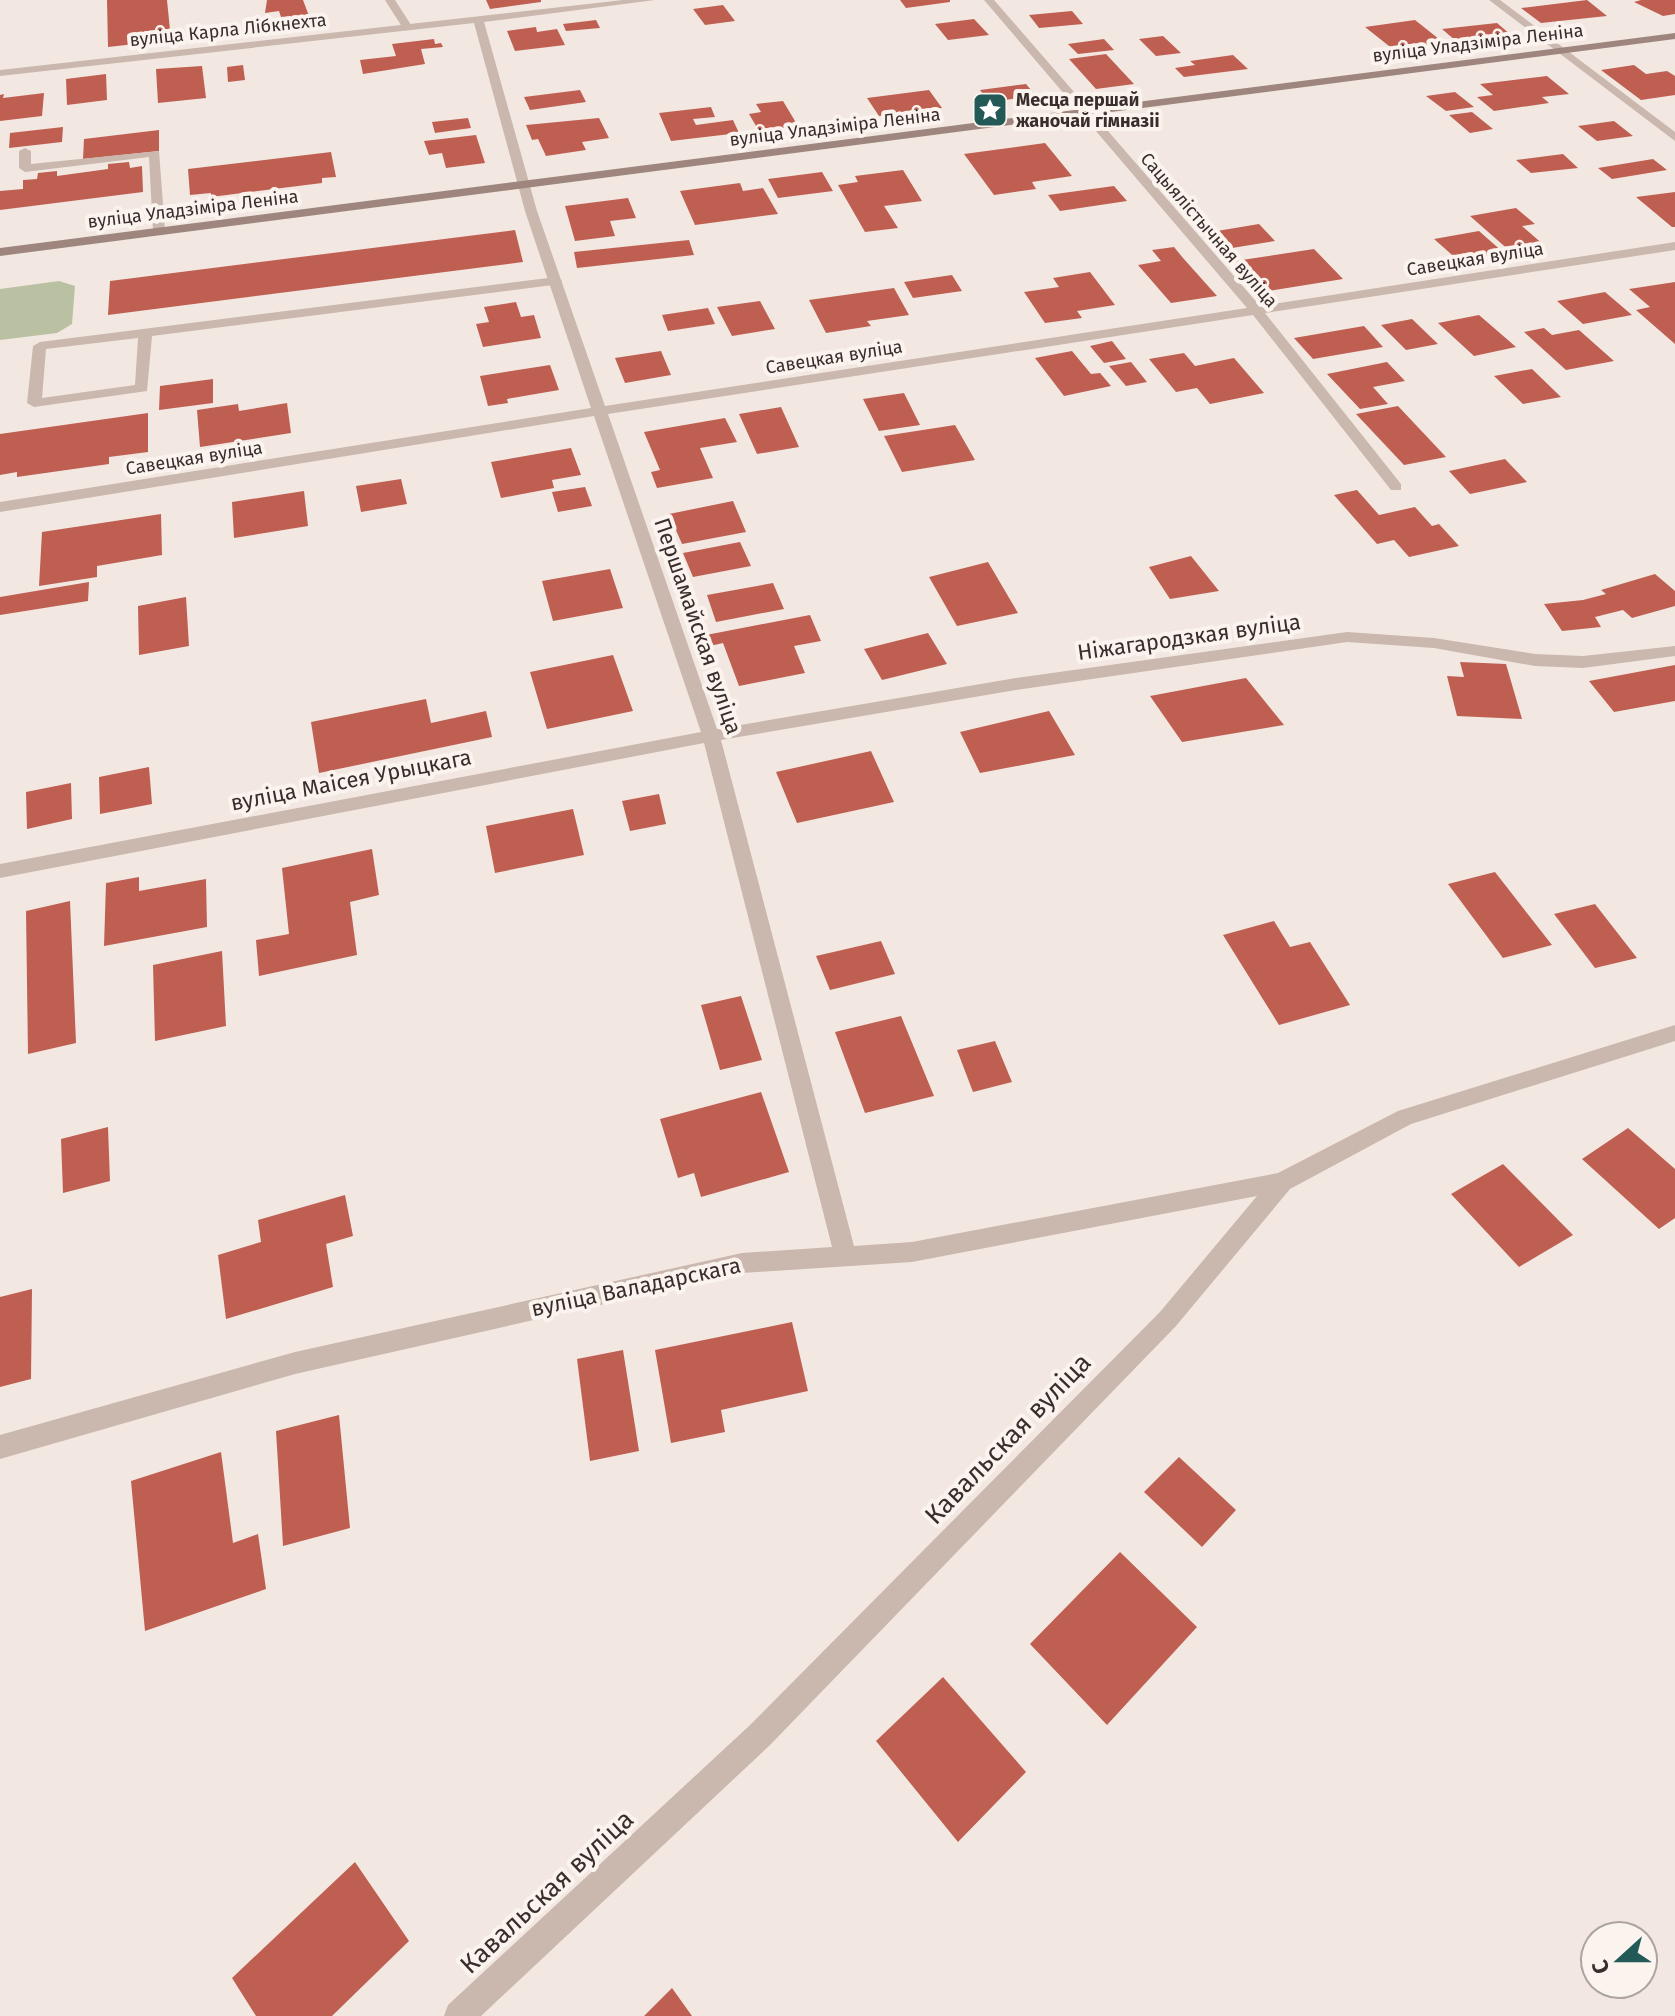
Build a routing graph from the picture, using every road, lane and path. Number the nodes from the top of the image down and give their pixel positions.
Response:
1 (390, 0) edge
2 (650, 0) edge
3 (989, 0) edge
4 (1494, 0) edge
5 (479, 21) junction
6 (408, 28) junction
7 (1675, 36) edge
8 (1559, 50) junction
9 (0, 73) edge
10 (1084, 113) junction
11 (1675, 138) edge
12 (25, 151) dead end
13 (523, 185) junction
14 (159, 231) junction
15 (1675, 246) edge
16 (0, 252) edge
17 (556, 281) junction
18 (1257, 311) junction
19 (145, 332) junction
20 (599, 411) junction
21 (1396, 487) dead end
22 (0, 507) edge
23 (1675, 651) edge
24 (711, 736) junction
25 (0, 871) edge
26 (1675, 1033) edge
27 (1282, 1182) junction
28 (845, 1254) junction
29 (0, 1447) edge
30 (459, 2016) edge

1 - 6 street
2 - 5 street, вуліца Карла Лібкнехта
3 - 10 street, Сацыялістычная вуліца
4 - 8 street
5 - 6 street, вуліца Карла Лібкнехта
5 - 13 street, Першамайская вуліца
6 - 9 street, вуліца Карла Лібкнехта
7 - 8 main road, вуліца Уладзіміра Леніна
8 - 10 main road, вуліца Уладзіміра Леніна
8 - 11 street
10 - 13 main road, вуліца Уладзіміра Леніна
10 - 18 street, Сацыялістычная вуліца
12 - 14 street
13 - 14 main road, вуліца Уладзіміра Леніна
13 - 17 street, Першамайская вуліца
14 - 16 main road, вуліца Уладзіміра Леніна
15 - 18 street, Савецкая вуліца
17 - 19 street
17 - 20 street, Першамайская вуліца
18 - 20 street, Савецкая вуліца
18 - 21 street, Сацыялістычная вуліца
19 - 19 street
20 - 22 street, Савецкая вуліца
20 - 24 street, Першамайская вуліца
23 - 24 street, Ніжагародзкая вуліца
24 - 25 street, вуліца Маісея Урыцкага
24 - 28 street, Першамайская вуліца
26 - 27 street, Кавальская вуліца
27 - 28 street, вуліца Валадарскага
27 - 30 street, Кавальская вуліца
28 - 29 street, вуліца Валадарскага

